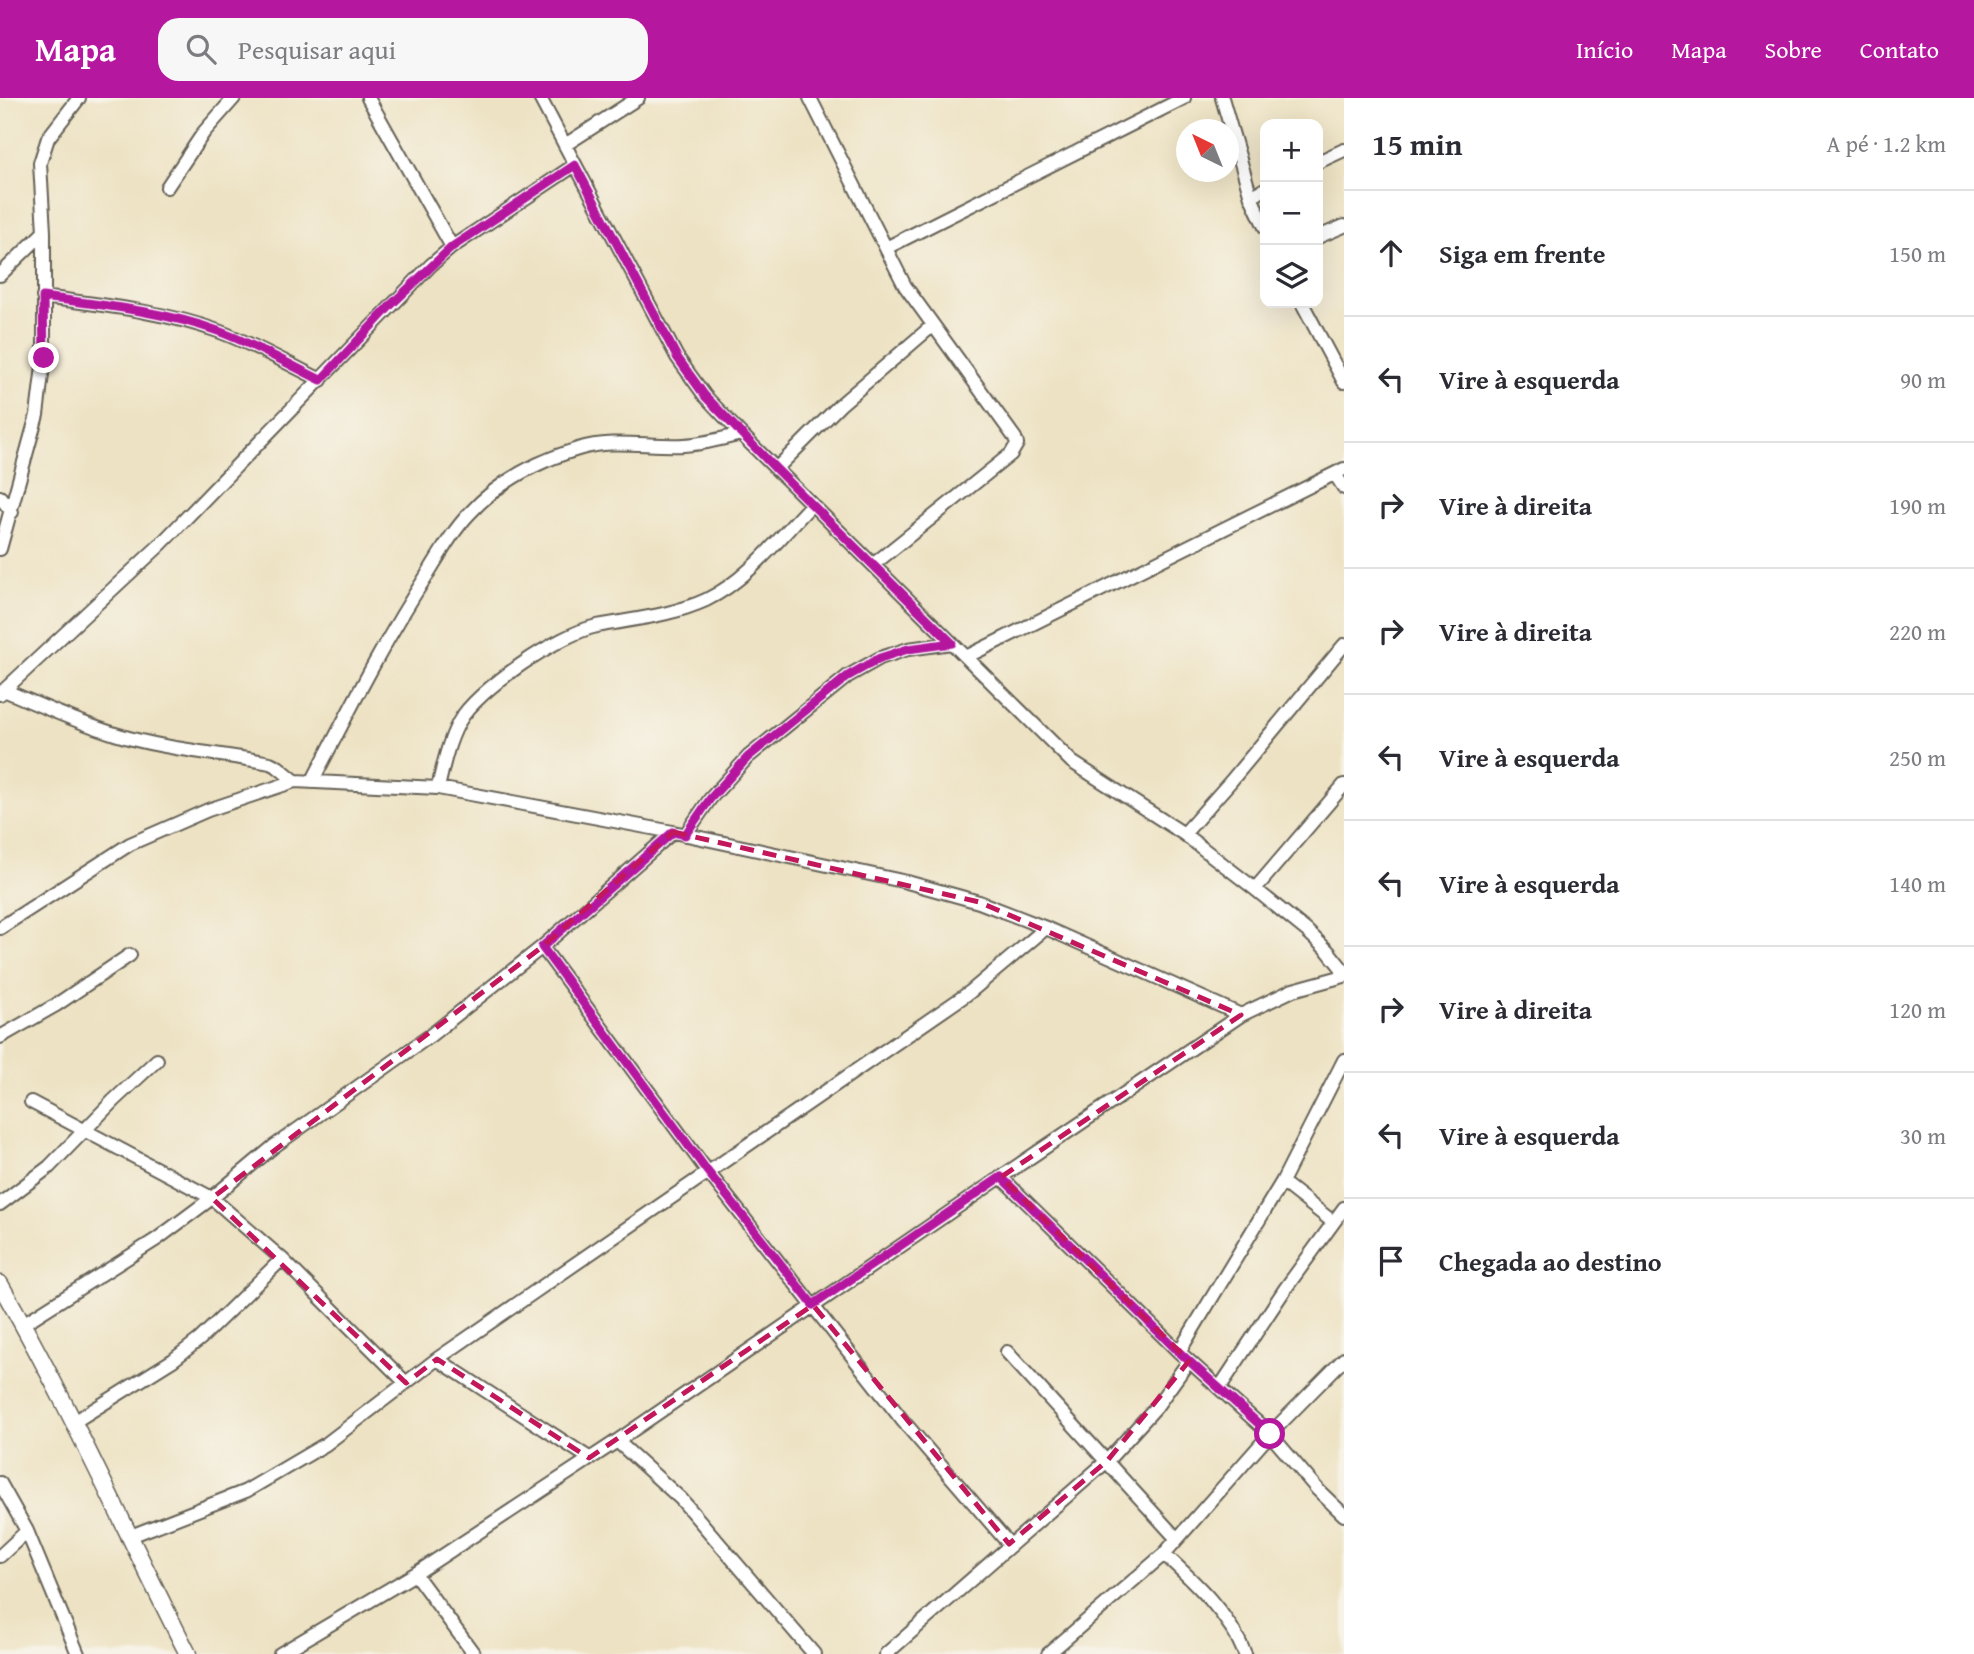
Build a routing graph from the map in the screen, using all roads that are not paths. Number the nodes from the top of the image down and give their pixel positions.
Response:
1 (79, 98) edge
2 (234, 98) edge
3 (368, 98) edge
4 (540, 98) edge
5 (638, 98) edge
6 (810, 98) edge
7 (1184, 98) edge
8 (1222, 98) edge
9 (565, 145) junction
10 (1344, 150) edge
11 (1323, 160) edge
12 (575, 165) junction
13 (167, 187) dead end
14 (1260, 192) edge
15 (1251, 197) junction
16 (1260, 216) edge
17 (1344, 226) edge
18 (44, 232) junction
19 (1323, 235) edge
20 (452, 247) junction
21 (886, 248) junction
22 (0, 275) edge
23 (43, 297) junction
24 (1305, 308) edge
25 (932, 326) junction
26 (321, 380) junction
27 (1344, 382) edge
28 (741, 434) junction
29 (776, 469) junction
30 (1340, 472) edge
31 (1344, 488) edge
32 (0, 496) edge
33 (812, 504) junction
34 (12, 512) junction
35 (0, 550) edge
36 (874, 564) junction
37 (952, 643) junction
38 (1344, 645) edge
39 (966, 657) junction
40 (2, 692) edge
41 (313, 780) junction
42 (295, 781) junction
43 (1344, 785) edge
44 (438, 788) junction
45 (679, 833) junction
46 (1184, 834) junction
47 (1255, 888) junction
48 (0, 928) edge
49 (1046, 928) junction
50 (542, 947) junction
51 (130, 955) dead end
52 (1344, 973) edge
53 (1241, 1014) junction
54 (0, 1037) edge
55 (158, 1060) dead end
56 (1344, 1060) edge
57 (31, 1102) dead end
58 (86, 1131) junction
59 (708, 1172) junction
60 (1001, 1177) junction
61 (1282, 1182) junction
62 (212, 1198) junction
63 (0, 1204) edge
64 (1344, 1208) edge
65 (1333, 1222) junction
66 (282, 1259) junction
67 (0, 1284) edge
68 (813, 1305) junction
69 (23, 1324) junction
70 (1007, 1352) dead end
71 (1179, 1352) junction
72 (438, 1359) junction
73 (1344, 1359) edge
74 (1189, 1361) junction
75 (406, 1384) junction
76 (1220, 1387) junction
77 (74, 1422) junction
78 (1270, 1434) junction
79 (617, 1441) junction
80 (589, 1458) junction
81 (1107, 1461) junction
82 (0, 1483) edge
83 (1344, 1515) edge
84 (27, 1531) junction
85 (128, 1537) junction
86 (1177, 1539) junction
87 (1009, 1544) junction
88 (1164, 1554) junction
89 (0, 1556) edge
90 (415, 1574) junction
91 (78, 1654) edge
92 (188, 1654) edge
93 (280, 1654) edge
94 (474, 1654) edge
95 (814, 1654) edge
96 (886, 1654) edge
97 (1048, 1654) edge
98 (1245, 1654) edge

1 - 18 street
2 - 13 street
3 - 20 street
4 - 9 street
5 - 9 street
6 - 21 street
7 - 21 street
8 - 15 street
9 - 12 street
10 - 11 street
12 - 20 street
12 - 28 street
14 - 15 street
15 - 16 street
17 - 19 street
18 - 22 street
18 - 23 street
20 - 26 street
21 - 25 street
23 - 26 street
23 - 34 street
24 - 27 street
25 - 29 street
25 - 36 street
26 - 40 street
28 - 29 street
28 - 41 street
29 - 33 street
30 - 31 street
30 - 39 street
32 - 34 street
33 - 36 street
33 - 44 street
34 - 35 street
36 - 37 street
37 - 39 street
37 - 45 street
38 - 46 street
39 - 46 street
40 - 42 street
41 - 42 street
41 - 44 street
42 - 48 street
43 - 47 street
44 - 45 street
45 - 49 street
45 - 50 street
46 - 47 street
47 - 52 street
49 - 53 street
49 - 59 street
50 - 59 street
50 - 62 street
51 - 54 street
52 - 53 street
53 - 60 street
55 - 58 street
56 - 61 street
57 - 58 street
58 - 62 street
58 - 63 street
59 - 68 street
59 - 72 street
60 - 68 street
60 - 71 street
61 - 65 street
61 - 71 street
62 - 66 street
62 - 69 street
64 - 65 street
65 - 76 street
66 - 75 street
66 - 77 street
67 - 69 street
68 - 79 street
68 - 87 street
69 - 77 street
70 - 81 street
71 - 74 street
72 - 75 street
72 - 80 street
73 - 78 street
74 - 76 street
74 - 81 street
75 - 85 street
76 - 78 street
77 - 85 street
78 - 83 street
78 - 86 street
79 - 80 street
79 - 95 street
80 - 90 street
81 - 86 street
81 - 87 street
82 - 84 street
84 - 89 street
84 - 91 street
85 - 92 street
86 - 88 street
87 - 96 street
88 - 97 street
88 - 98 street
90 - 93 street
90 - 94 street

